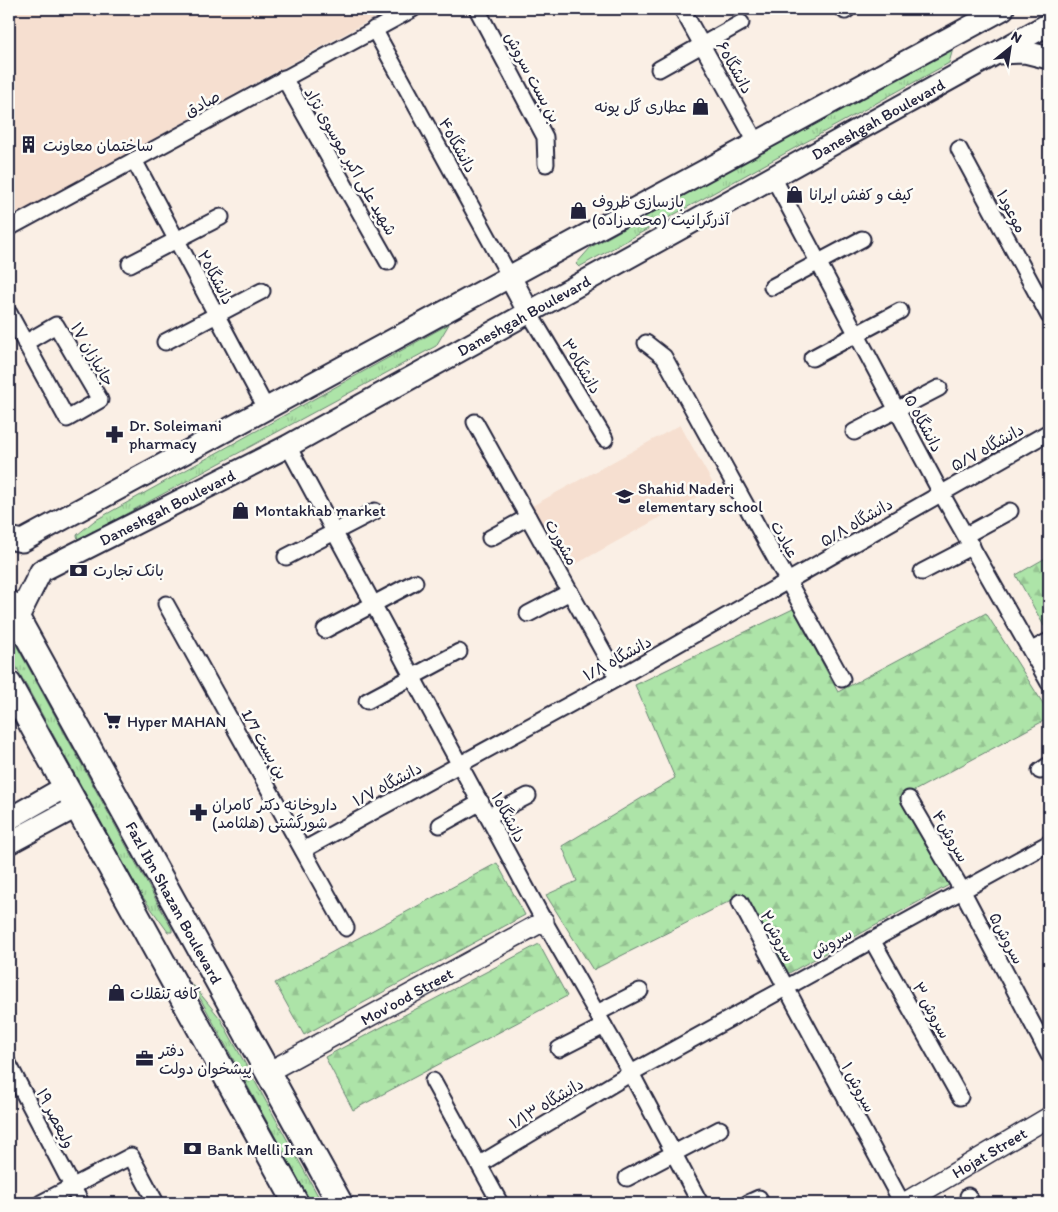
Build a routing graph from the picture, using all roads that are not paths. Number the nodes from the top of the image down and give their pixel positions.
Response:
1 (413, 9) edge
2 (477, 9) edge
3 (682, 9) edge
4 (843, 9) edge
5 (848, 9) edge
6 (1003, 9) edge
7 (1046, 9) edge
8 (978, 16) edge
9 (1049, 16) edge
10 (741, 23) dead end
11 (1049, 24) edge
12 (374, 29) junction
13 (702, 44) junction
14 (996, 53) junction
15 (1049, 58) edge
16 (659, 69) dead end
17 (284, 78) junction
18 (756, 142) junction
19 (959, 149) dead end
20 (134, 160) junction
21 (546, 164) dead end
22 (772, 177) junction
23 (220, 217) dead end
24 (9, 228) edge
25 (176, 239) junction
26 (862, 239) dead end
27 (388, 262) dead end
28 (819, 263) junction
29 (130, 264) dead end
30 (510, 277) junction
31 (772, 287) dead end
32 (262, 291) dead end
33 (528, 311) junction
34 (900, 311) dead end
35 (9, 313) edge
36 (217, 315) junction
37 (1049, 316) edge
38 (857, 334) junction
39 (165, 342) dead end
40 (25, 343) junction
41 (646, 343) dead end
42 (812, 358) dead end
43 (939, 388) dead end
44 (897, 409) junction
45 (267, 410) junction
46 (475, 422) dead end
47 (854, 432) dead end
48 (1049, 432) edge
49 (606, 439) dead end
50 (288, 446) junction
51 (941, 493) junction
52 (375, 511) dead end
53 (1010, 511) dead end
54 (528, 517) junction
55 (335, 531) junction
56 (9, 538) edge
57 (490, 538) dead end
58 (969, 540) junction
59 (286, 557) dead end
60 (922, 572) dead end
61 (415, 582) dead end
62 (788, 582) junction
63 (570, 592) junction
64 (374, 603) junction
65 (166, 604) dead end
66 (13, 611) edge
67 (528, 614) dead end
68 (325, 630) dead end
69 (1049, 641) edge
70 (1032, 650) junction
71 (460, 652) dead end
72 (414, 676) junction
73 (618, 678) junction
74 (842, 679) dead end
75 (1049, 683) edge
76 (9, 684) edge
77 (367, 701) dead end
78 (462, 764) junction
79 (65, 787) junction
80 (528, 796) dead end
81 (910, 799) dead end
82 (481, 802) junction
83 (76, 807) junction
84 (489, 816) junction
85 (9, 819) edge
86 (440, 825) dead end
87 (10, 839) edge
88 (1049, 843) edge
89 (303, 850) junction
90 (962, 890) junction
91 (740, 902) dead end
92 (544, 921) junction
93 (346, 928) dead end
94 (872, 940) junction
95 (196, 941) junction
96 (162, 960) junction
97 (784, 987) junction
98 (640, 991) dead end
99 (600, 1019) junction
100 (559, 1049) dead end
101 (1049, 1055) edge
102 (9, 1065) edge
103 (268, 1072) junction
104 (631, 1073) junction
105 (433, 1081) dead end
106 (960, 1098) dead end
107 (1049, 1117) edge
108 (720, 1129) dead end
109 (674, 1154) junction
110 (480, 1164) junction
111 (627, 1178) dead end
112 (72, 1187) junction
113 (41, 1203) edge
114 (80, 1203) edge
115 (150, 1203) edge
116 (296, 1203) edge
117 (340, 1203) edge
118 (500, 1203) edge
119 (700, 1203) edge
120 (903, 1203) edge

1 - 12 street, صادق
2 - 21 street, بن بست سروش
3 - 13 street, دانشگاه۶
4 - 5 street
6 - 8 main road
7 - 9 main road
8 - 18 main road
10 - 13 street
11 - 14 main road, Daneshgah Boulevard
12 - 17 street, صادق
12 - 30 street, دانشگاه۴
13 - 16 street
13 - 18 street, دانشگاه۶
14 - 15 main road
14 - 22 main road, Daneshgah Boulevard
17 - 20 street, صادق
17 - 27 street, شهید علی اکبر موسوی نژاد
18 - 30 main road
19 - 37 street, موعود۱
20 - 24 street, صادق
20 - 25 street, دانشگاه۲
22 - 28 street, دانشگاه ۵
22 - 33 main road, Daneshgah Boulevard
23 - 25 street
25 - 29 street
25 - 36 street, دانشگاه۲
26 - 28 street
28 - 31 street
28 - 38 street, دانشگاه ۵
30 - 33 main road
30 - 45 main road
32 - 36 street
33 - 49 street, دانشگاه۳
33 - 50 main road, Daneshgah Boulevard
34 - 38 street
35 - 40 street, جانبازان ۱۷
36 - 39 street
36 - 45 street, دانشگاه۲
38 - 42 street
38 - 44 street, دانشگاه ۵
40 - 40 street, جانبازان ۱۷
41 - 62 street, عبادت
43 - 44 street
44 - 47 street
44 - 51 street, دانشگاه ۵
45 - 56 main road
46 - 54 street, مشورت
48 - 51 street, دانشگاه ۵/۷
50 - 55 street, دانشگاه۱
50 - 66 main road, Daneshgah Boulevard
51 - 58 street, دانشگاه ۵
51 - 62 street, دانشگاه ۵/۸
52 - 55 street
53 - 58 street
54 - 57 street
54 - 63 street, مشورت
55 - 59 street
55 - 64 street, دانشگاه۱
58 - 60 street
58 - 70 street, دانشگاه ۵
61 - 64 street
62 - 73 street, دانشگاه ۱/۸
62 - 74 street, عبادت
63 - 67 street
63 - 73 street, مشورت
64 - 68 street
64 - 72 street, دانشگاه۱
65 - 89 street, بن بست 1/7
66 - 95 main road, Fazl Ibn Shazan Boulevard
69 - 70 street
70 - 75 street, دانشگاه ۵
71 - 72 street
72 - 77 street
72 - 78 street, دانشگاه۱
73 - 78 street, دانشگاه ۱/۸
76 - 79 main road
78 - 82 street, دانشگاه۱
78 - 89 street, دانشگاه ۱/۷
79 - 83 main road
79 - 85 main road
80 - 84 street
81 - 90 street, سروش۴
82 - 84 street, دانشگاه۱
82 - 86 street
83 - 87 main road
83 - 96 main road
84 - 92 street, دانشگاه۱
88 - 90 street, سروش
89 - 93 street, بن بست 1/7
90 - 94 street, سروش
90 - 101 street, سروش۵
91 - 97 street, سروش۲
92 - 99 street, دانشگاه۱
92 - 103 street, Mov'ood Street
94 - 97 street, سروش
94 - 106 street, سروش ۳
95 - 96 main road
95 - 103 main road, Fazl Ibn Shazan Boulevard
96 - 116 main road
97 - 104 street, سروش
97 - 120 street, سروش ۱
98 - 99 street
99 - 100 street
99 - 104 street, دانشگاه۱
102 - 112 street, ولیعصر ۱۹
103 - 117 main road, Fazl Ibn Shazan Boulevard
104 - 109 street, دانشگاه۱
104 - 110 street, دانشگاه ۱/۱۳
105 - 110 street
107 - 120 street, Hojat Street
108 - 109 street
109 - 111 street
109 - 119 street, دانشگاه۱
110 - 118 street
112 - 113 street
112 - 114 street, ولیعصر ۱۹
112 - 115 street

